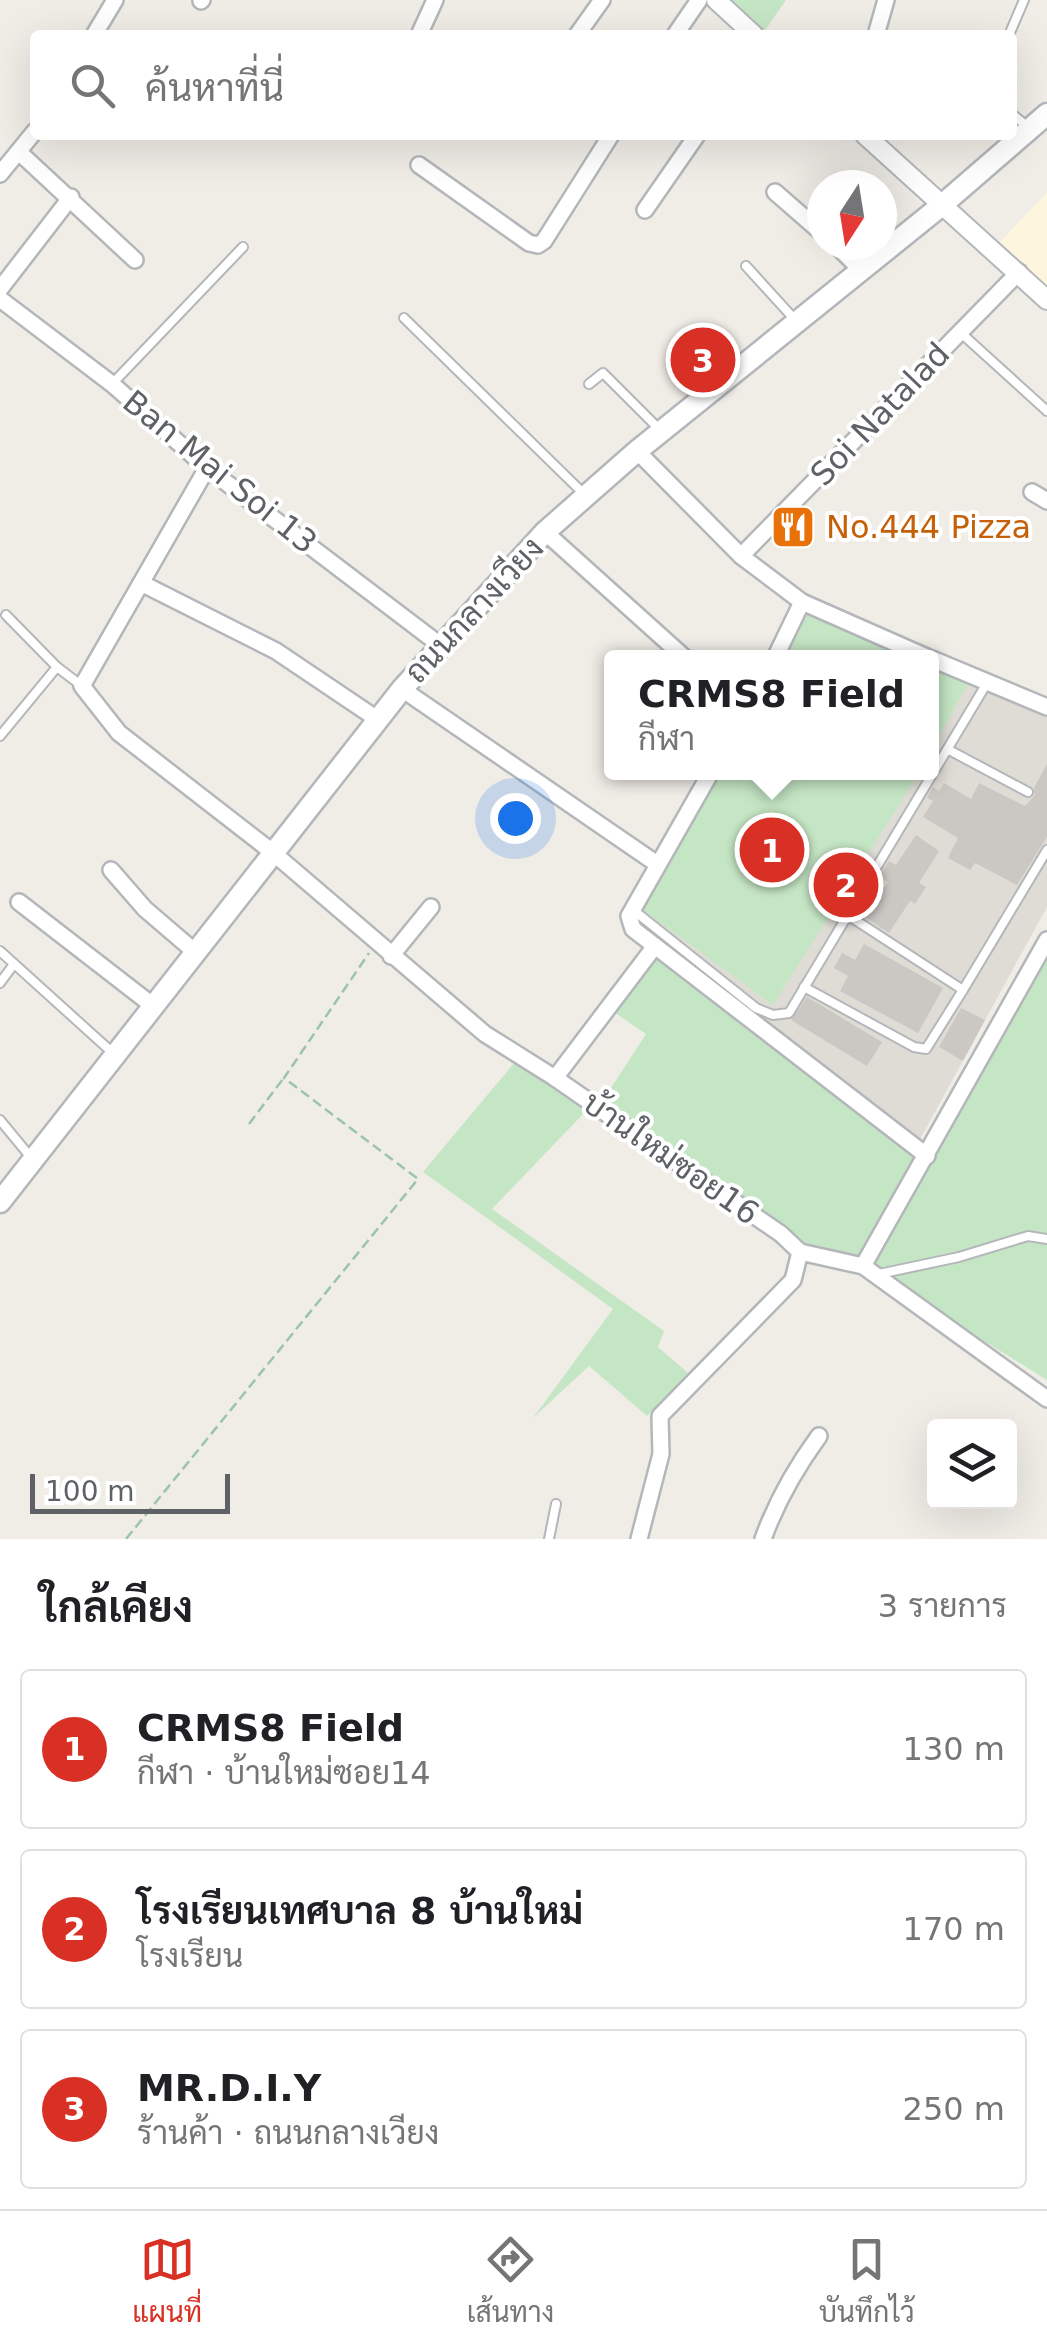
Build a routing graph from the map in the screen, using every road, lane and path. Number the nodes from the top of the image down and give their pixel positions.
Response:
1 (435, 0) edge
2 (602, 0) edge
3 (699, 0) edge
4 (716, 0) edge
5 (886, 0) edge
6 (1024, 0) edge
7 (111, 1) edge
8 (96, 30) edge
9 (420, 30) edge
10 (581, 30) edge
11 (679, 30) edge
12 (749, 30) edge
13 (877, 30) edge
14 (1011, 30) edge
15 (1047, 114) edge
16 (1017, 118) edge
17 (1030, 128) junction
18 (30, 138) edge
19 (1017, 139) edge
20 (605, 140) edge
21 (693, 140) edge
22 (870, 140) edge
23 (1016, 140) edge
24 (20, 153) junction
25 (419, 165) dead end
26 (0, 174) edge
27 (775, 192) dead end
28 (71, 197) junction
29 (942, 205) junction
30 (645, 210) dead end
31 (807, 220) edge
32 (243, 246) dead end
33 (135, 260) dead end
34 (851, 260) edge
35 (746, 266) dead end
36 (861, 270) junction
37 (1018, 272) junction
38 (0, 289) edge
39 (0, 299) edge
40 (1047, 300) edge
41 (404, 318) dead end
42 (797, 322) junction
43 (960, 332) junction
44 (112, 384) junction
45 (589, 384) dead end
46 (1047, 411) edge
47 (661, 431) junction
48 (636, 450) junction
49 (207, 468) junction
50 (1032, 492) dead end
51 (586, 496) junction
52 (1047, 501) edge
53 (545, 532) junction
54 (740, 556) junction
55 (141, 583) junction
56 (802, 602) junction
57 (6, 615) dead end
58 (440, 645) junction
59 (676, 650) edge
60 (779, 650) edge
61 (913, 650) edge
62 (939, 662) edge
63 (58, 667) junction
64 (987, 683) junction
65 (82, 686) junction
66 (402, 689) junction
67 (1047, 707) edge
68 (378, 719) junction
69 (0, 736) edge
70 (949, 750) junction
71 (939, 766) edge
72 (706, 780) edge
73 (930, 780) edge
74 (1028, 792) dead end
75 (1047, 850) edge
76 (272, 852) junction
77 (657, 864) junction
78 (111, 870) dead end
79 (19, 902) dead end
80 (431, 907) dead end
81 (632, 909) junction
82 (846, 914) junction
83 (1047, 940) edge
84 (376, 942) junction
85 (655, 946) junction
86 (0, 950) edge
87 (194, 951) junction
88 (392, 956) junction
89 (14, 964) junction
90 (0, 983) edge
91 (804, 988) junction
92 (963, 990) junction
93 (152, 1005) junction
94 (114, 1054) junction
95 (284, 1078) junction
96 (556, 1078) junction
97 (0, 1120) edge
98 (249, 1124) dead end
99 (927, 1156) junction
100 (33, 1160) junction
101 (0, 1202) edge
102 (1047, 1239) edge
103 (800, 1252) junction
104 (869, 1270) junction
105 (1047, 1399) edge
106 (818, 1436) dead end
107 (556, 1504) dead end
108 (126, 1539) edge
109 (549, 1539) edge
110 (639, 1539) edge
111 (763, 1539) edge

1 - 9 street
2 - 10 street
3 - 11 street
4 - 12 street
5 - 13 street
6 - 14 lane
7 - 8 street
15 - 17 main road, ถนนกลางเวียง
16 - 17 lane
17 - 19 main road, ถนนกลางเวียง
18 - 24 street
20 - 25 street
21 - 30 street
22 - 29 street
23 - 29 main road, ถนนกลางเวียง
24 - 26 street
24 - 28 street
27 - 31 street
28 - 33 street
28 - 38 street
29 - 36 main road, ถนนกลางเวียง
29 - 37 street
32 - 44 lane
34 - 36 street
35 - 42 lane
36 - 42 main road, ถนนกลางเวียง
37 - 40 street
37 - 43 street, Soi Natalad
39 - 44 street, Ban Mai Soi 13
41 - 51 lane
42 - 47 main road, ถนนกลางเวียง
43 - 46 lane
43 - 54 street, Soi Natalad
44 - 49 street, Ban Mai Soi 13
45 - 47 lane
47 - 48 main road, ถนนกลางเวียง
48 - 51 main road, ถนนกลางเวียง
48 - 54 street
49 - 55 street
49 - 58 street, Ban Mai Soi 13
50 - 52 street
51 - 53 main road, ถนนกลางเวียง
53 - 58 main road, ถนนกลางเวียง
53 - 59 street
54 - 56 street
55 - 65 street
55 - 68 street
56 - 60 street
56 - 61 street
57 - 63 lane
58 - 66 main road, ถนนกลางเวียง
62 - 64 street
63 - 65 lane
63 - 69 lane
64 - 67 street
64 - 70 lane
65 - 76 street, บ้านใหม่ซอย16
66 - 68 main road, ถนนกลางเวียง
66 - 77 street
68 - 76 main road, ถนนกลางเวียง
70 - 71 lane
70 - 74 lane
72 - 77 street
73 - 82 lane
75 - 92 lane
76 - 84 street, บ้านใหม่ซอย16
76 - 87 main road, ถนนกลางเวียง
77 - 81 street
78 - 87 street
79 - 93 street
80 - 88 street
81 - 85 street
81 - 91 lane
82 - 91 lane
82 - 92 lane
83 - 99 street
84 - 88 street, บ้านใหม่ซอย16
84 - 95 path
85 - 96 street
85 - 99 street
86 - 89 lane
87 - 93 main road, ถนนกลางเวียง
88 - 96 street, บ้านใหม่ซอย16
89 - 90 lane
89 - 94 lane
91 - 92 lane
93 - 94 main road, ถนนกลางเวียง
94 - 100 main road, ถนนกลางเวียง
95 - 98 path
95 - 108 path
96 - 103 street, บ้านใหม่ซอย16
97 - 100 lane
99 - 104 street
100 - 101 main road, ถนนกลางเวียง
102 - 104 lane
103 - 104 street
103 - 110 street
104 - 105 street
106 - 111 street
107 - 109 lane

